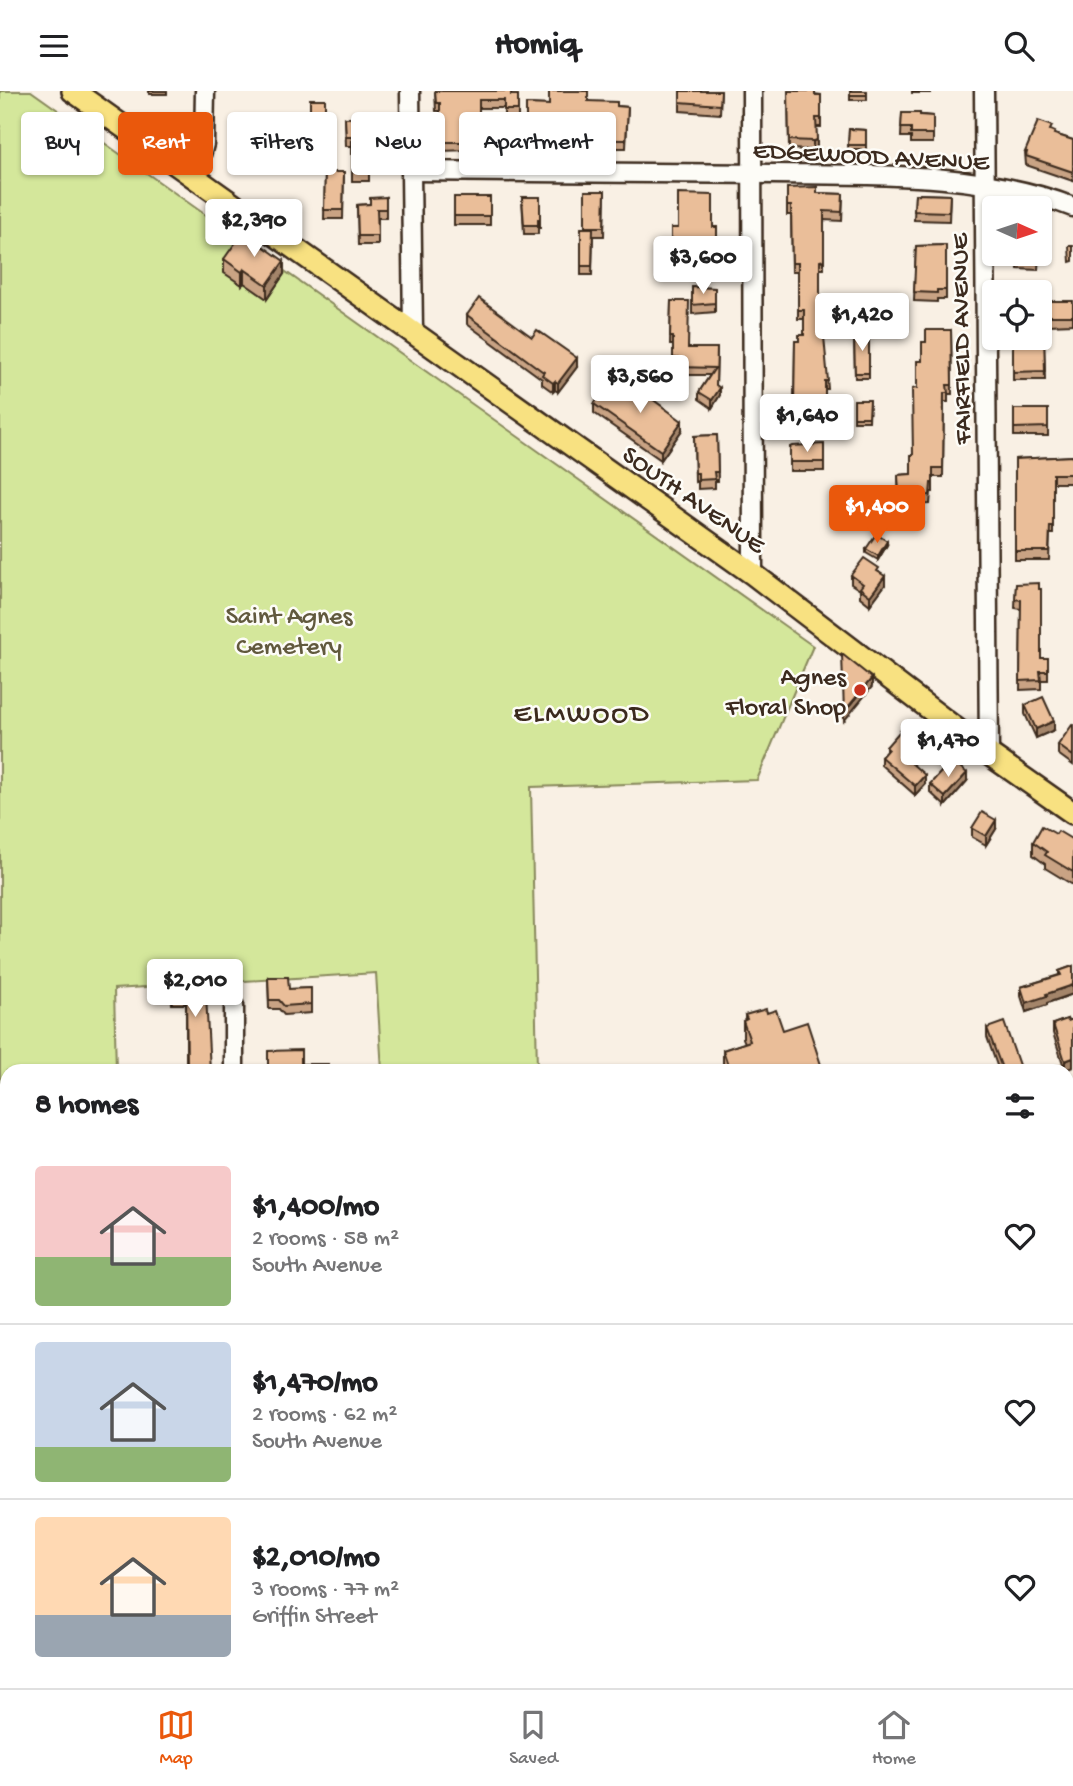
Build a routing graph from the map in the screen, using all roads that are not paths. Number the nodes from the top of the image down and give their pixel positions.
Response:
1 (73, 91) edge
2 (205, 91) edge
3 (410, 91) edge
4 (752, 91) edge
5 (984, 91) edge
6 (410, 112) edge
7 (445, 171) edge
8 (753, 174) junction
9 (411, 175) edge
10 (195, 177) junction
11 (984, 183) junction
12 (1073, 207) edge
13 (413, 333) junction
14 (753, 574) junction
15 (989, 754) junction
16 (1073, 813) edge
17 (234, 1006) dead end
18 (234, 1064) edge

1 - 10 main road, SOUTH AVENUE
2 - 10 street
3 - 6 street
4 - 8 street
5 - 11 street, FAIRFIELD AVENUE
7 - 8 street, EDGEWOOD AVENUE
8 - 11 street, EDGEWOOD AVENUE
8 - 14 street
9 - 13 street
10 - 13 main road, SOUTH AVENUE
11 - 12 street, EDGEWOOD AVENUE
11 - 15 street, FAIRFIELD AVENUE
13 - 14 main road, SOUTH AVENUE
14 - 15 main road, SOUTH AVENUE
15 - 16 main road, SOUTH AVENUE
17 - 18 street

